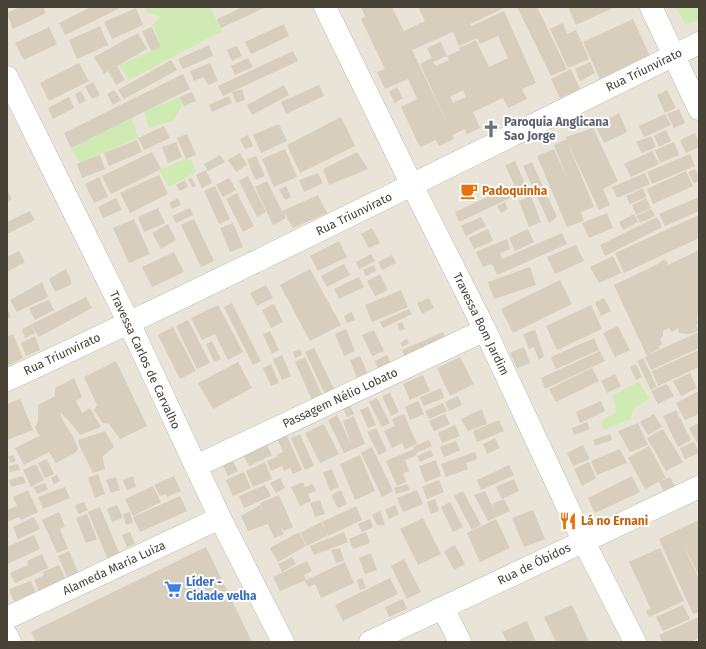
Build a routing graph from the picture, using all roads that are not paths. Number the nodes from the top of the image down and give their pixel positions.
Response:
1 (325, 7) edge
2 (652, 7) edge
3 (699, 43) edge
4 (675, 55) junction
5 (7, 77) edge
6 (699, 108) edge
7 (412, 185) junction
8 (129, 323) junction
9 (485, 330) junction
10 (7, 380) edge
11 (196, 466) junction
12 (699, 487) edge
13 (220, 518) junction
14 (583, 540) junction
15 (443, 608) junction
16 (7, 618) edge
17 (7, 636) edge
18 (10, 642) edge
19 (283, 642) edge
20 (370, 642) edge
21 (460, 642) edge
22 (635, 642) edge

1 - 7 street, Travessa Bom Jardim
2 - 4 street
3 - 4 street, Rua Triunvirato
4 - 6 street
4 - 7 street, Rua Triunvirato
5 - 8 street, Travessa Carlos de Carvalho
7 - 8 street, Rua Triunvirato
7 - 9 street, Travessa Bom Jardim
8 - 10 street, Rua Triunvirato
8 - 11 street, Travessa Carlos de Carvalho
9 - 11 street, Passagem Nélio Lobato
9 - 14 street, Travessa Bom Jardim
11 - 13 street, Travessa Carlos de Carvalho
12 - 14 street, Rua de Óbidos
13 - 16 street, Alameda Maria Luiza
13 - 19 street, Travessa Carlos de Carvalho
14 - 15 street, Rua de Óbidos
14 - 22 street, Travessa Bom Jardim
15 - 20 street, Rua de Óbidos
15 - 21 street
17 - 18 street

